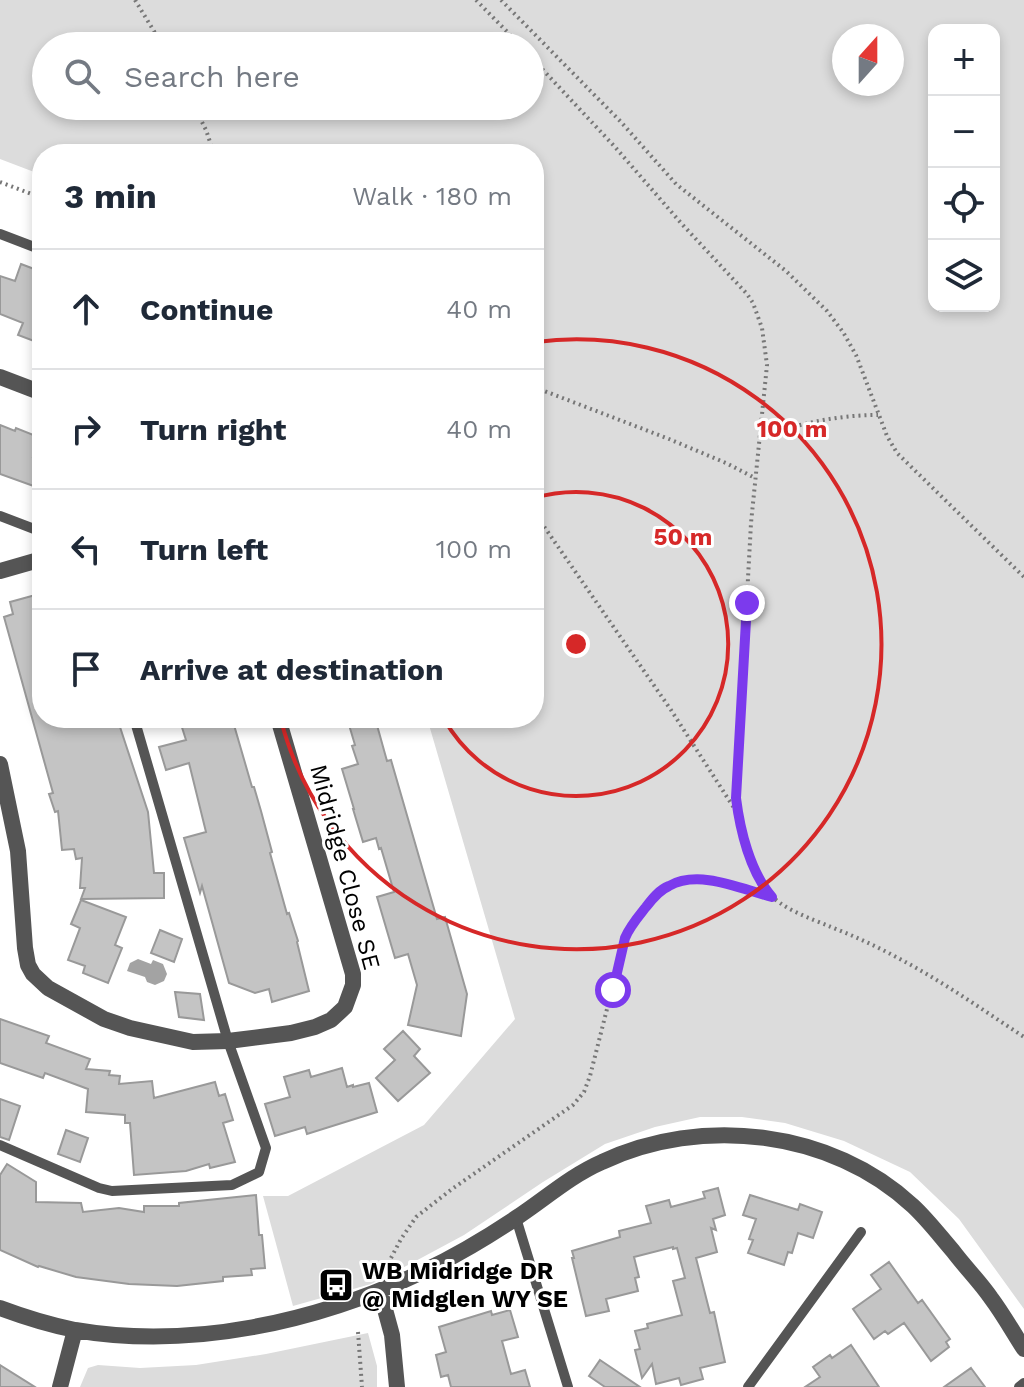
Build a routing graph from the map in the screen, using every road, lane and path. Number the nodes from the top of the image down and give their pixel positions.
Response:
1 (135, 0) edge
2 (476, 0) edge
3 (501, 0) edge
4 (154, 32) edge
5 (507, 32) edge
6 (532, 32) edge
7 (544, 44) edge
8 (544, 71) edge
9 (201, 120) edge
10 (211, 144) edge
11 (0, 182) edge
12 (32, 194) edge
13 (0, 234) edge
14 (32, 246) edge
15 (0, 377) edge
16 (32, 389) edge
17 (544, 391) edge
18 (879, 415) junction
19 (759, 437) junction
20 (754, 477) junction
21 (0, 516) edge
22 (544, 526) edge
23 (32, 528) edge
24 (32, 562) edge
25 (0, 571) edge
26 (1024, 577) edge
27 (137, 728) edge
28 (281, 728) edge
29 (0, 764) edge
30 (738, 814) junction
31 (772, 897) junction
32 (1024, 1037) edge
33 (228, 1041) junction
34 (0, 1145) edge
35 (516, 1218) junction
36 (861, 1232) dead end
37 (391, 1258) dead end
38 (380, 1291) junction
39 (0, 1308) edge
40 (75, 1330) junction
41 (358, 1332) dead end
42 (1024, 1349) edge
43 (1024, 1383) edge
44 (60, 1387) edge
45 (362, 1387) edge
46 (397, 1387) edge
47 (568, 1387) edge
48 (748, 1387) edge
49 (1019, 1387) edge

1 - 4 path
2 - 5 path
3 - 6 path
7 - 18 path
8 - 19 path
9 - 10 path
11 - 12 path
13 - 14 lane
15 - 16 street
17 - 20 path
18 - 19 path
18 - 26 path
19 - 20 path
20 - 30 path
21 - 23 lane
22 - 30 path
24 - 25 street
27 - 33 lane
28 - 33 street, Midridge Close SE
29 - 33 street, Midridge Close SE
30 - 31 path
31 - 32 path
31 - 37 path
33 - 34 lane
35 - 38 street
35 - 42 street
35 - 47 lane
36 - 48 lane
38 - 40 street
38 - 46 street
39 - 40 street
40 - 44 street
41 - 45 path
43 - 49 lane

